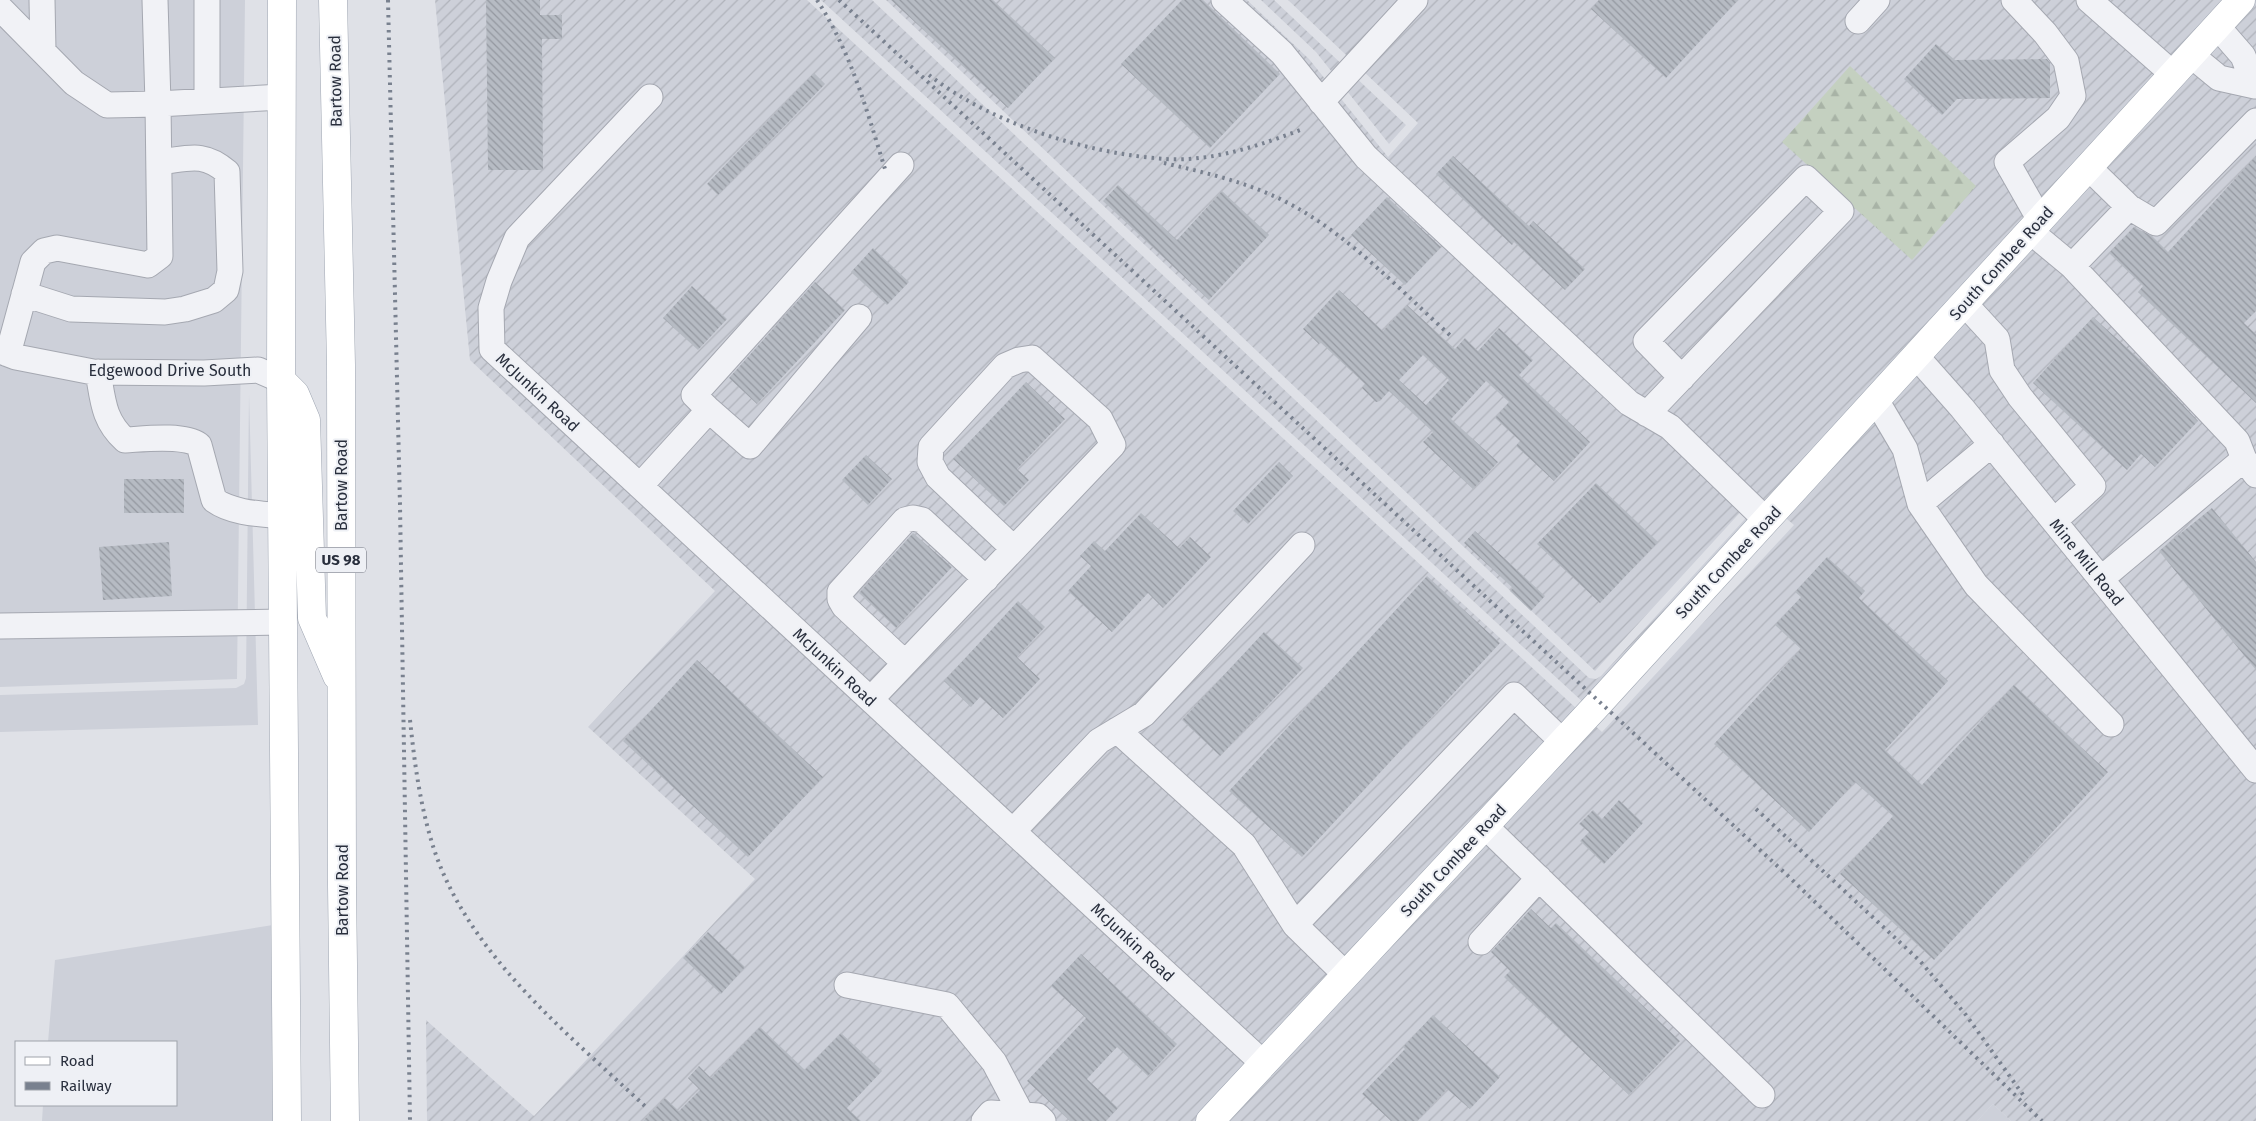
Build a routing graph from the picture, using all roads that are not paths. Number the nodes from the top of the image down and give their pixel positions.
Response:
1 (42, 0) edge
2 (155, 0) edge
3 (207, 0) edge
4 (282, 0) edge
5 (333, 0) edge
6 (1224, 0) edge
7 (1415, 0) edge
8 (1877, 0) edge
9 (2014, 0) edge
10 (2088, 0) edge
11 (2241, 0) edge
12 (0, 8) edge
13 (1858, 21) dead end
14 (2217, 26) junction
15 (43, 50) junction
16 (2182, 65) junction
17 (2255, 86) edge
18 (282, 97) junction
19 (650, 97) dead end
20 (207, 101) junction
21 (1321, 102) junction
22 (158, 104) junction
23 (2256, 120) edge
24 (159, 162) junction
25 (901, 164) dead end
26 (2088, 167) junction
27 (2129, 207) junction
28 (2035, 225) junction
29 (2072, 266) junction
30 (24, 294) junction
31 (1964, 303) junction
32 (859, 317) dead end
33 (4, 353) edge
34 (1916, 356) junction
35 (98, 372) junction
36 (1682, 378) junction
37 (281, 380) junction
38 (1876, 400) junction
39 (709, 410) junction
40 (1647, 414) junction
41 (1992, 444) junction
42 (2250, 467) edge
43 (640, 486) junction
44 (1920, 504) junction
45 (282, 516) junction
46 (1766, 520) junction
47 (2054, 521) junction
48 (1302, 545) dead end
49 (1014, 550) junction
50 (986, 578) junction
51 (2101, 579) junction
52 (283, 622) junction
53 (0, 626) edge
54 (905, 663) junction
55 (342, 687) junction
56 (870, 699) junction
57 (2111, 724) dead end
58 (1118, 730) junction
59 (1563, 742) junction
60 (2256, 770) edge
61 (1485, 826) junction
62 (1013, 831) junction
63 (1538, 878) junction
64 (1295, 925) junction
65 (1481, 942) dead end
66 (1346, 975) junction
67 (847, 984) dead end
68 (1264, 1064) junction
69 (1762, 1095) dead end
70 (288, 1115) edge
71 (1033, 1118) edge
72 (345, 1121) edge
73 (984, 1121) edge
74 (1210, 1121) edge

1 - 15 street
2 - 22 street
3 - 20 street
4 - 18 main road
5 - 55 main road, Bartow Road / US 98
6 - 21 street
7 - 21 street
8 - 13 street
9 - 28 street
10 - 16 street
11 - 14 main road, South Combee Road
12 - 15 street
14 - 16 main road, South Combee Road
14 - 17 street
15 - 22 street
16 - 17 street
16 - 26 main road, South Combee Road
18 - 20 street
18 - 37 main road
19 - 43 street, McJunkin Road
20 - 22 street
21 - 40 street
22 - 24 street
23 - 27 street
24 - 30 street
24 - 30 street
25 - 39 street
26 - 27 street
26 - 28 main road, South Combee Road
27 - 29 street
28 - 29 street
28 - 31 main road, South Combee Road
29 - 42 street
30 - 33 street
31 - 34 main road, South Combee Road
31 - 47 street
32 - 39 street
33 - 35 street, Edgewood Drive South
34 - 38 main road, South Combee Road
34 - 41 street, Mine Mill Road
35 - 37 street, Edgewood Drive South
35 - 45 street
36 - 36 street
36 - 40 street
37 - 45 main road
37 - 55 main road
38 - 44 street
38 - 46 main road, South Combee Road
39 - 43 street
40 - 46 street
41 - 44 street
41 - 47 street, Mine Mill Road
42 - 51 street
43 - 56 street, McJunkin Road
44 - 57 street
45 - 52 main road
46 - 59 main road, South Combee Road
47 - 51 street, Mine Mill Road
48 - 58 street
49 - 49 street
49 - 50 street
50 - 54 street
50 - 54 street
51 - 60 street, Mine Mill Road
52 - 53 street
52 - 70 main road
54 - 56 street
55 - 72 main road, Bartow Road / US 98
56 - 62 street, McJunkin Road
58 - 62 street
58 - 64 street
59 - 61 main road, South Combee Road
59 - 64 street
61 - 63 street
61 - 66 main road, South Combee Road
62 - 68 street, McJunkin Road
63 - 65 street
63 - 69 street
64 - 66 street
66 - 68 main road, South Combee Road
67 - 71 street
68 - 74 main road, South Combee Road
71 - 73 street

